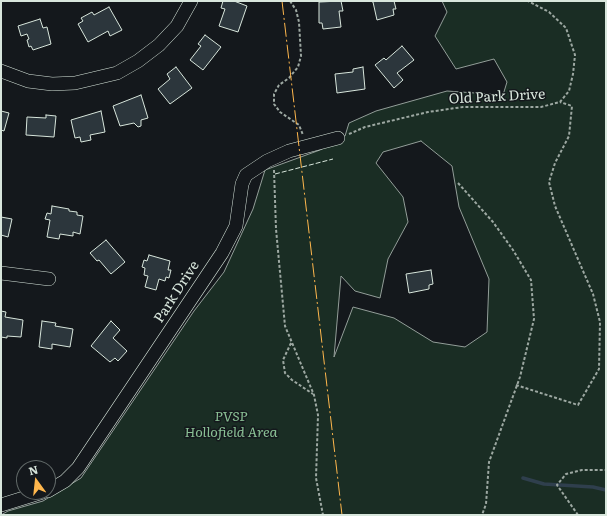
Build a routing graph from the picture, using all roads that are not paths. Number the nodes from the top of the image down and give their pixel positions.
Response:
1 (191, 1) edge
2 (1, 71) edge
3 (338, 138) road end
4 (1, 273) edge
5 (49, 280) dead end
6 (56, 486) edge
7 (17, 500) edge
8 (1, 505) edge

1 - 2 street
3 - 6 street, Park Drive
4 - 5 street
7 - 8 street

